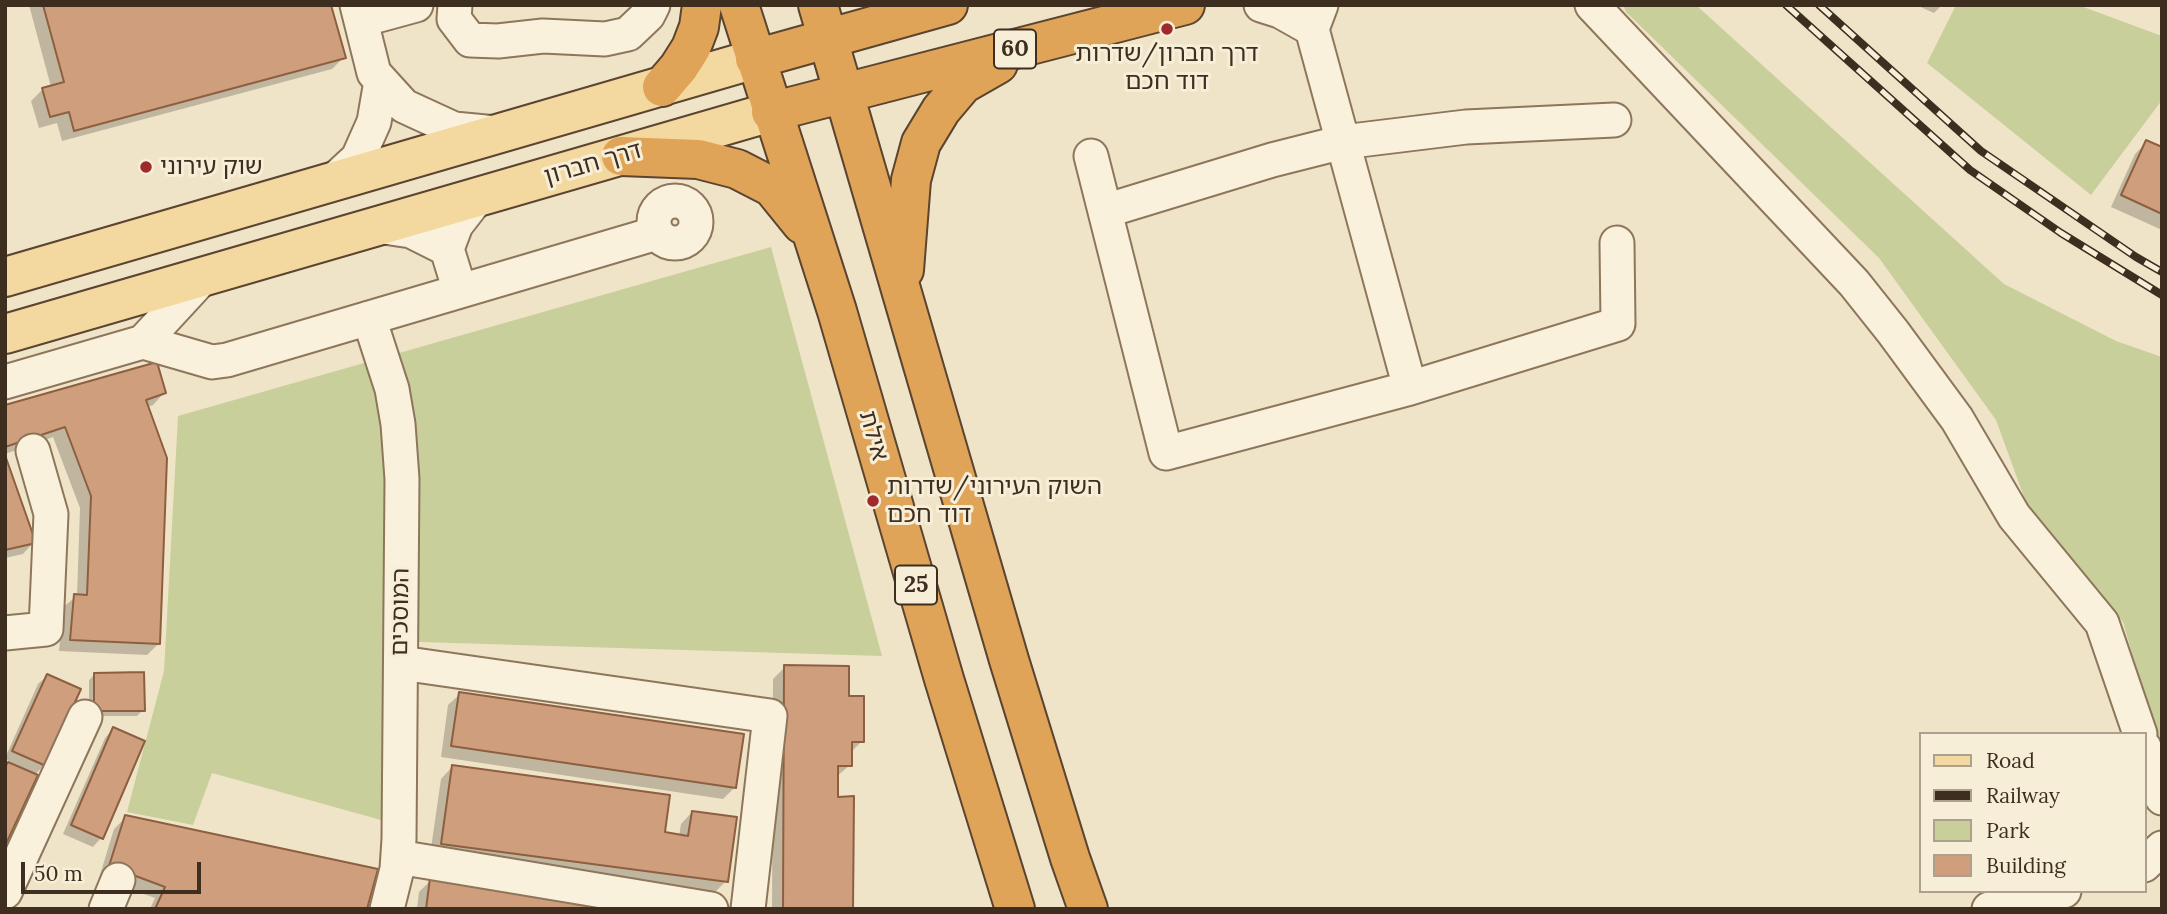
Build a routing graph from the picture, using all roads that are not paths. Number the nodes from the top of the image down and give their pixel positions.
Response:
1 (416, 5) edge
2 (455, 5) edge
3 (653, 5) edge
4 (702, 5) edge
5 (739, 5) edge
6 (948, 5) edge
7 (1185, 5) edge
8 (1261, 5) edge
9 (1591, 5) edge
10 (359, 12) edge
11 (1317, 17) edge
12 (824, 22) edge
13 (1029, 46) junction
14 (755, 59) junction
15 (381, 81) junction
16 (662, 87) junction
17 (845, 93) junction
18 (771, 112) junction
19 (1614, 120) dead end
20 (501, 134) junction
21 (1343, 142) junction
22 (621, 156) junction
23 (1091, 156) dead end
24 (331, 183) junction
25 (477, 198) junction
26 (1105, 211) junction
27 (377, 226) junction
28 (657, 233) dead end
29 (1617, 243) dead end
30 (447, 249) junction
31 (820, 261) junction
32 (13, 272) edge
33 (204, 276) junction
34 (460, 291) junction
35 (903, 293) junction
36 (369, 318) junction
37 (5, 334) edge
38 (143, 342) junction
39 (5, 382) edge
40 (1410, 388) junction
41 (33, 452) dead end
42 (5, 633) edge
43 (401, 663) junction
44 (85, 717) dead end
45 (2139, 732) edge
46 (2146, 753) edge
47 (2162, 798) edge
48 (398, 857) junction
49 (5, 892) edge
50 (2047, 893) edge
51 (2021, 896) edge
52 (387, 909) edge
53 (711, 909) edge
54 (748, 909) edge
55 (1015, 909) edge
56 (1088, 909) edge
57 (1989, 909) edge

1 - 10 street
2 - 3 street
4 - 16 highway
5 - 14 highway, אילת / 25
6 - 12 highway
7 - 13 highway, דרך חברון / 60
8 - 11 street
9 - 45 street
10 - 15 street
11 - 21 street
12 - 14 highway
12 - 17 highway
13 - 17 highway, דרך חברון / 60
13 - 35 highway
14 - 16 main road
14 - 18 highway, אילת / 25
15 - 20 street
15 - 24 street
16 - 20 main road
17 - 18 highway, דרך חברון / 60
17 - 35 highway
18 - 22 main road, דרך חברון
18 - 31 highway, אילת / 25
19 - 21 street
20 - 24 main road
21 - 26 street
21 - 40 street
22 - 25 main road, דרך חברון
22 - 31 highway
23 - 26 street
24 - 32 main road
25 - 27 main road, דרך חברון
25 - 30 street
26 - 40 street
27 - 30 street
27 - 33 main road, דרך חברון
28 - 34 street
29 - 40 street
30 - 34 street
31 - 55 highway, אילת / 25
33 - 37 main road, דרך חברון
33 - 38 street
34 - 36 street
35 - 56 highway
36 - 38 street
36 - 43 street, המוסכים
38 - 39 street
41 - 42 street
43 - 48 street, המוסכים
43 - 54 street
44 - 49 street
46 - 47 street
48 - 52 street, המוסכים
48 - 53 street
50 - 51 street
51 - 57 street

